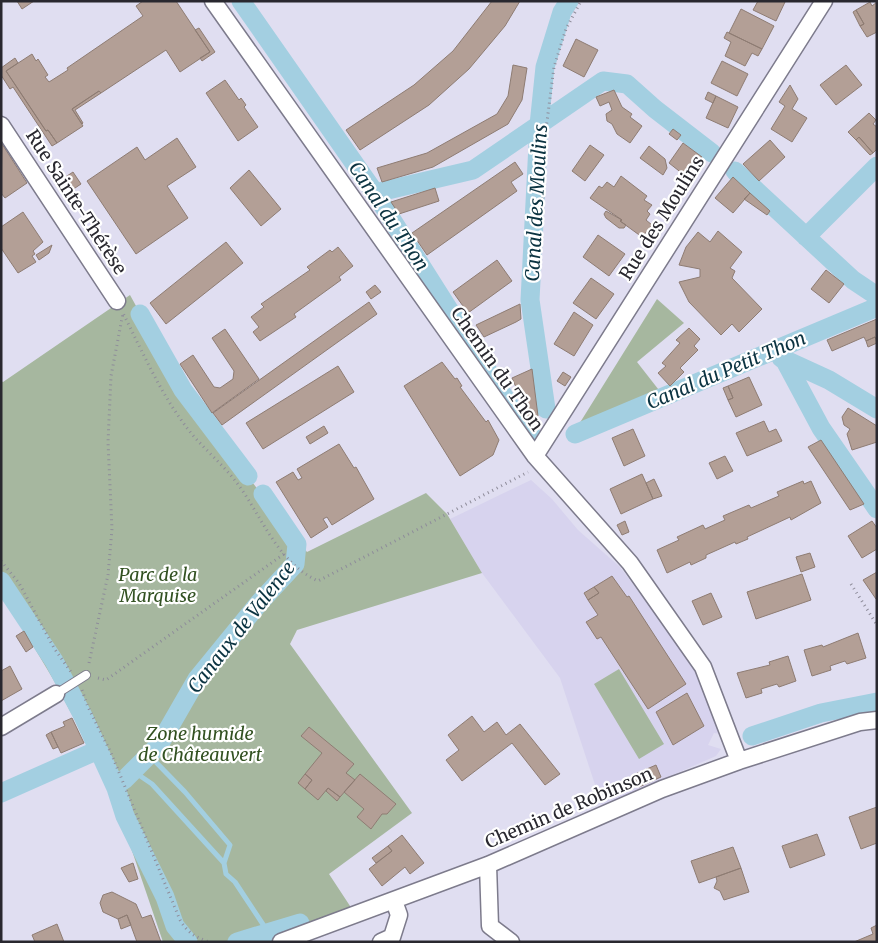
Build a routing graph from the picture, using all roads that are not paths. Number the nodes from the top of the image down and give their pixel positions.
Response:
1 (213, 1) edge
2 (824, 1) edge
3 (2, 127) edge
4 (117, 302) dead end
5 (538, 460) junction
6 (86, 675) road end
7 (56, 694) joint
8 (877, 720) edge
9 (1, 727) edge
10 (739, 761) junction
11 (488, 865) junction
12 (394, 901) junction
13 (281, 942) edge
14 (381, 942) edge
15 (511, 942) edge

1 - 5 street, Chemin du Thon
2 - 5 street, Rue des Moulins
3 - 4 street, Rue Sainte-Thérèse
5 - 10 street, Chemin du Thon
6 - 7 lane
7 - 9 street
8 - 10 street, Chemin de Robinson
10 - 11 street, Chemin de Robinson
11 - 12 street, Chemin de Robinson
11 - 15 street
12 - 13 street, Chemin de Robinson
12 - 14 street

